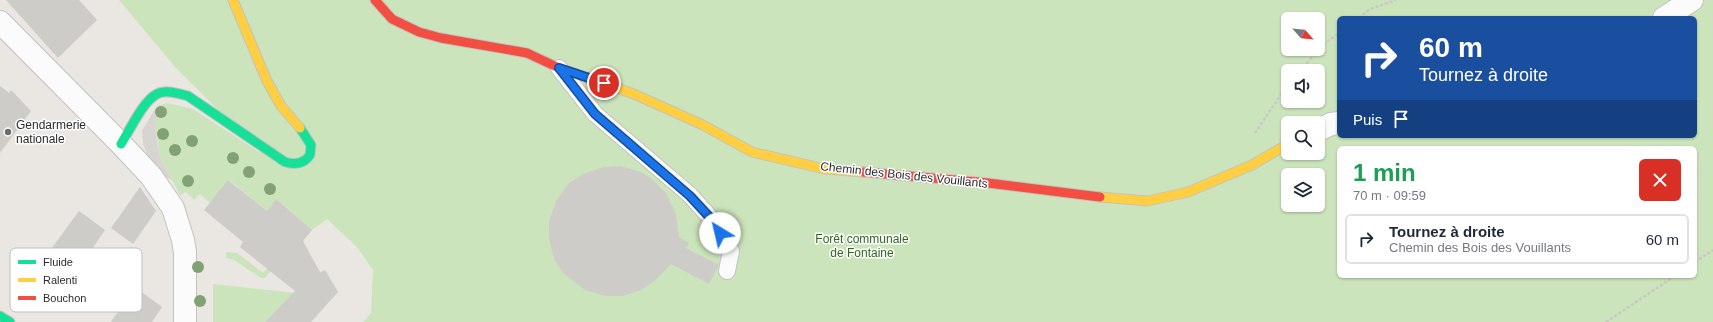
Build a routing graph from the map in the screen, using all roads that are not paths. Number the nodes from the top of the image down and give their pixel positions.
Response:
1 (233, 0) edge
2 (375, 0) edge
3 (1692, 0) edge
4 (1667, 16) edge
5 (0, 22) edge
6 (559, 68) junction
7 (1337, 123) edge
8 (1325, 127) edge
9 (121, 144) junction
10 (1281, 148) edge
11 (727, 271) dead end
12 (0, 316) edge
13 (10, 322) edge
14 (185, 322) edge

1 - 9 street
2 - 6 street, Chemin des Bois des Vouillants
3 - 4 street
5 - 9 street
6 - 10 street, Chemin des Bois des Vouillants
6 - 11 lane
7 - 8 street
9 - 14 street
12 - 13 street

